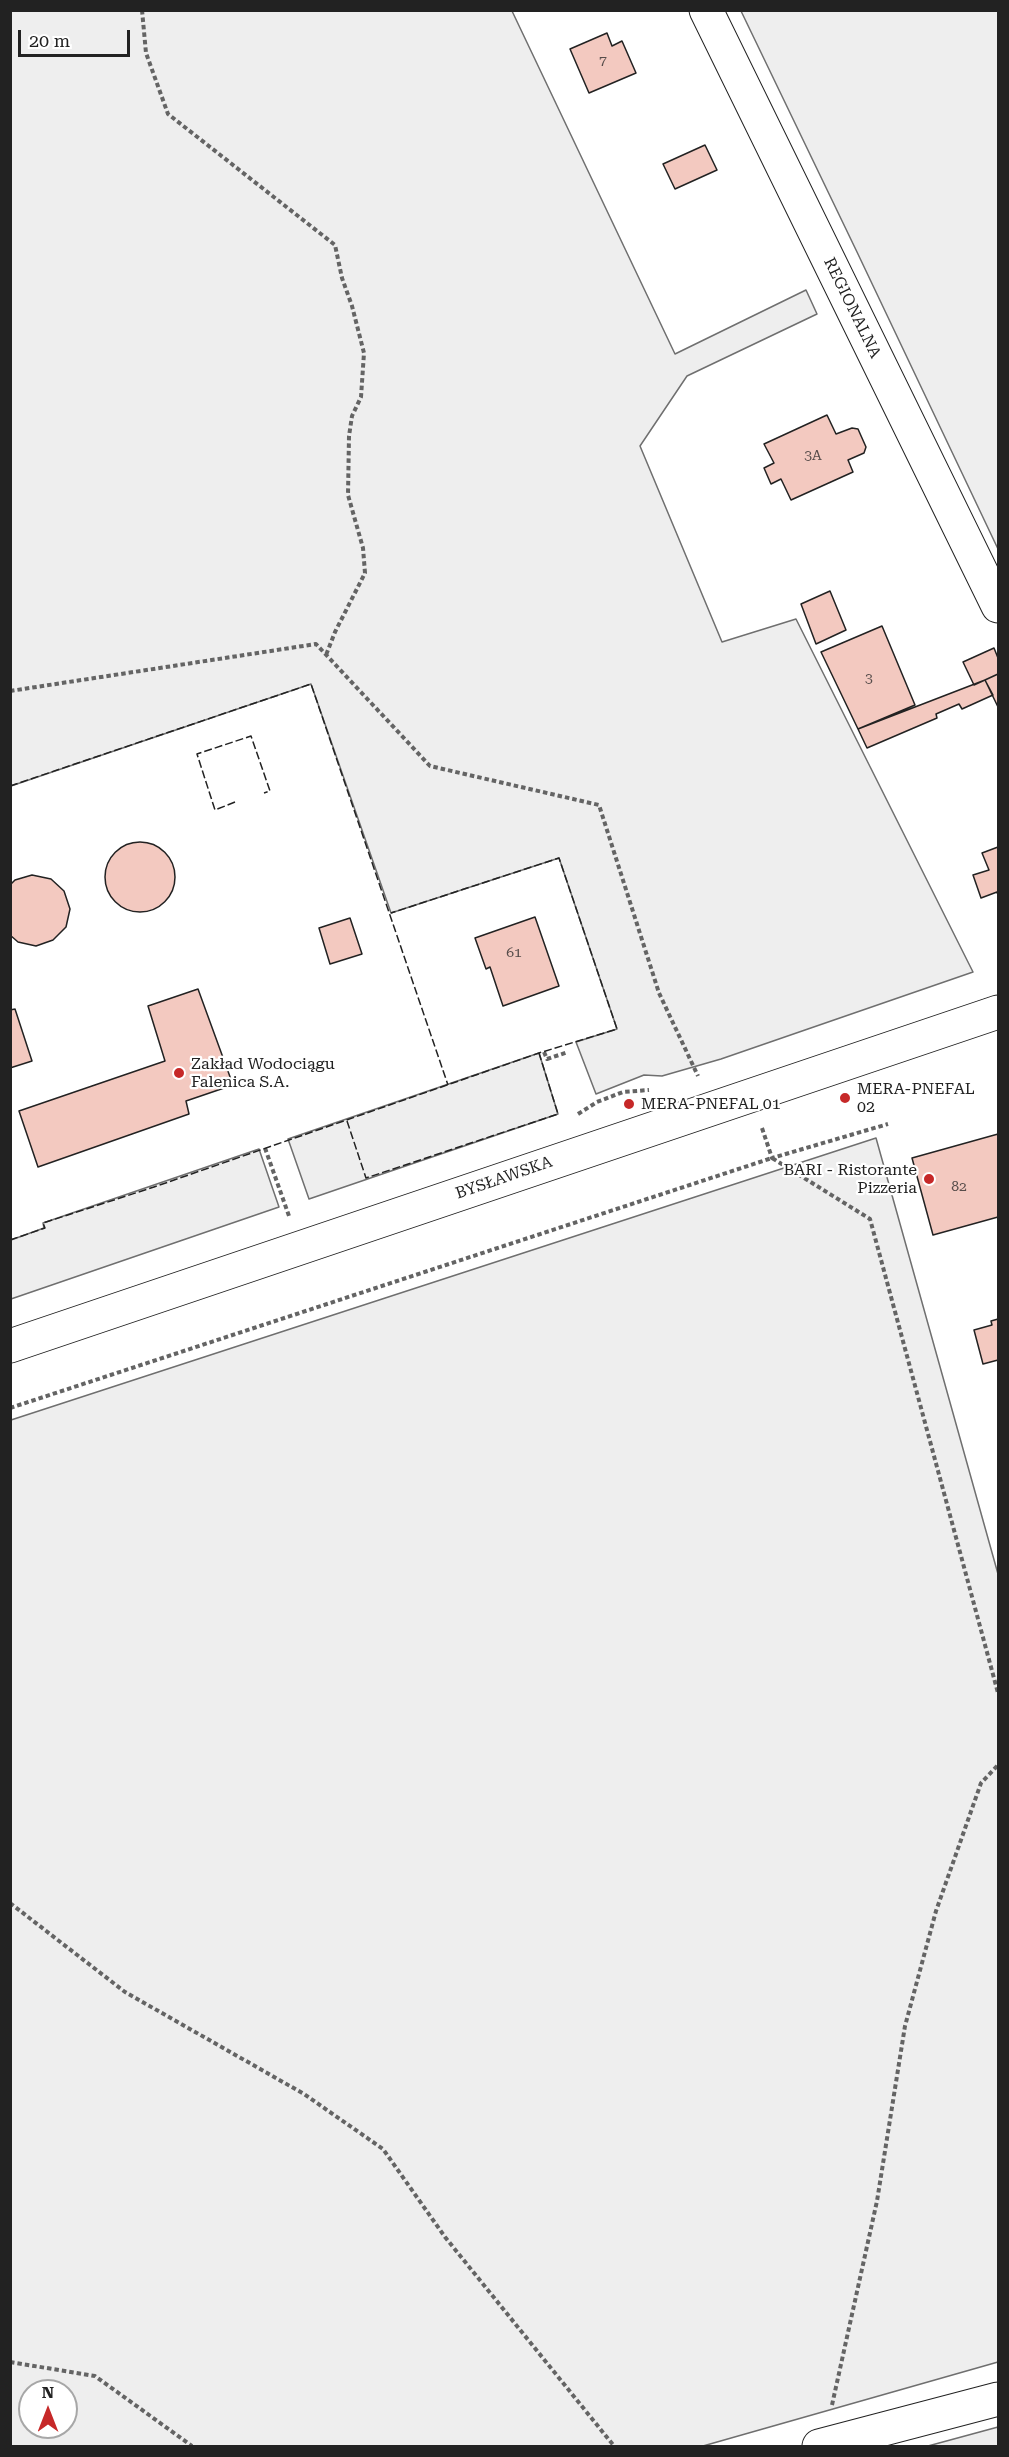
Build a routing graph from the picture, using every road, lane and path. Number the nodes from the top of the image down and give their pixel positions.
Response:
1 (142, 10) edge
2 (706, 10) edge
3 (999, 606) edge
4 (326, 655) junction
5 (10, 691) edge
6 (999, 1012) edge
7 (544, 1052) dead end
8 (567, 1052) dead end
9 (701, 1082) dead end
10 (759, 1118) dead end
11 (888, 1124) dead end
12 (265, 1148) dead end
13 (772, 1158) junction
14 (289, 1216) dead end
15 (10, 1346) edge
16 (10, 1408) edge
17 (999, 1693) edge
18 (999, 1765) edge
19 (10, 1903) edge
20 (10, 2362) edge
21 (999, 2399) edge
22 (830, 2415) dead end
23 (192, 2446) edge
24 (614, 2446) edge
25 (819, 2446) edge

1 - 4 path
2 - 3 street, REGIONALNA
4 - 5 path
4 - 9 path
6 - 15 street, BYSŁAWSKA
7 - 8 path
10 - 13 path
11 - 13 path
12 - 14 path
13 - 16 path
13 - 17 path
18 - 22 path
19 - 24 path
20 - 23 path
21 - 25 street

